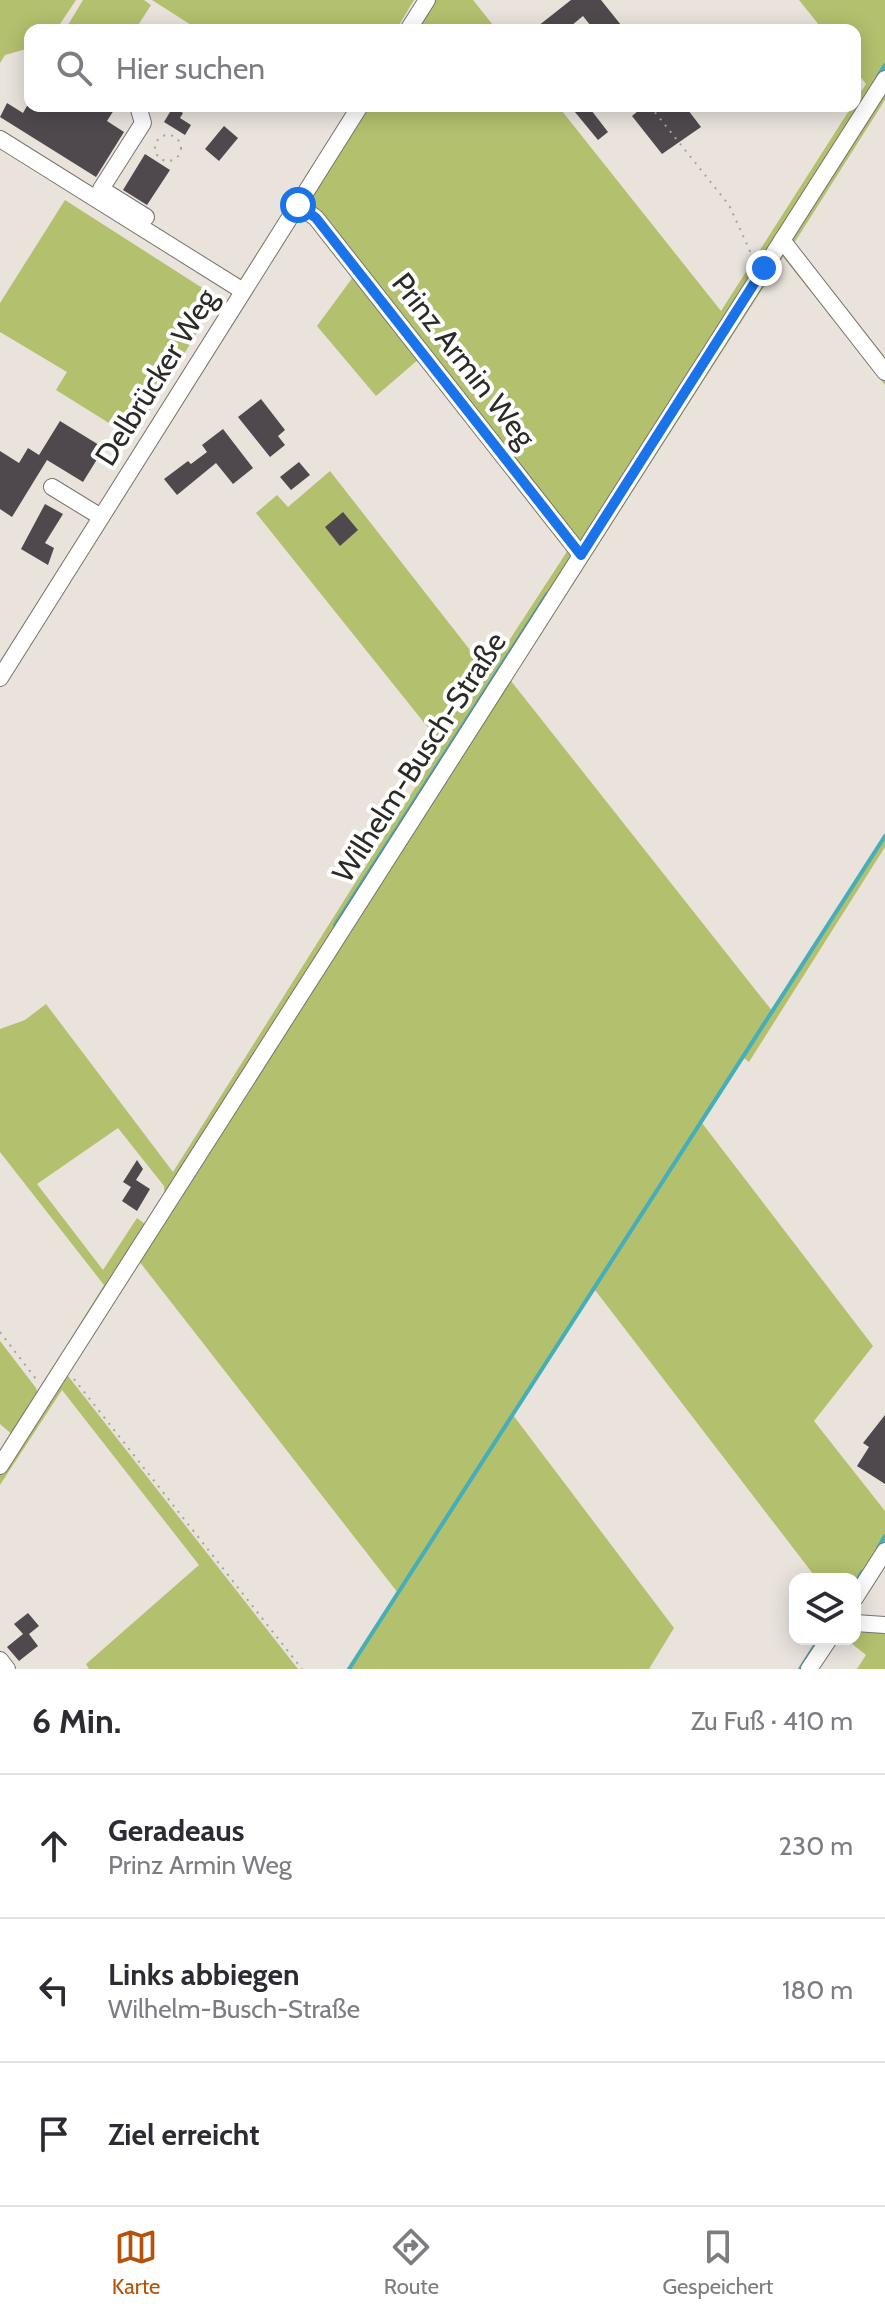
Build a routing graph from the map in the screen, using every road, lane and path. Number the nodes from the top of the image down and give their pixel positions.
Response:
1 (427, 0) edge
2 (412, 24) edge
3 (885, 79) edge
4 (140, 112) edge
5 (356, 112) edge
6 (655, 112) edge
7 (0, 139) edge
8 (157, 141) joint
9 (298, 205) junction
10 (782, 240) junction
11 (764, 268) junction
12 (246, 286) junction
13 (885, 372) edge
14 (52, 487) dead end
15 (101, 517) junction
16 (581, 555) junction
17 (0, 678) edge
18 (0, 1332) edge
19 (63, 1366) junction
20 (47, 1392) junction
21 (0, 1466) edge
22 (885, 1551) edge
23 (861, 1589) edge
24 (861, 1623) edge
25 (885, 1625) edge
26 (825, 1645) edge
27 (0, 1660) edge
28 (7, 1669) edge
29 (302, 1669) edge
30 (809, 1669) edge

1 - 2 street
3 - 10 street, Wilhelm-Busch-Straße
4 - 12 street
5 - 9 street, Delbrücker Weg
6 - 11 path
7 - 12 street
8 - 8 path
9 - 12 street, Delbrücker Weg
9 - 16 street, Prinz Armin Weg
10 - 11 street, Wilhelm-Busch-Straße
10 - 13 street
11 - 16 street, Wilhelm-Busch-Straße
12 - 15 street, Delbrücker Weg
14 - 15 street
15 - 17 street, Delbrücker Weg
16 - 19 street, Wilhelm-Busch-Straße
18 - 20 path
19 - 20 street, Wilhelm-Busch-Straße
19 - 29 path
20 - 21 street, Wilhelm-Busch-Straße
22 - 23 street
24 - 25 street
26 - 30 street
27 - 28 street

